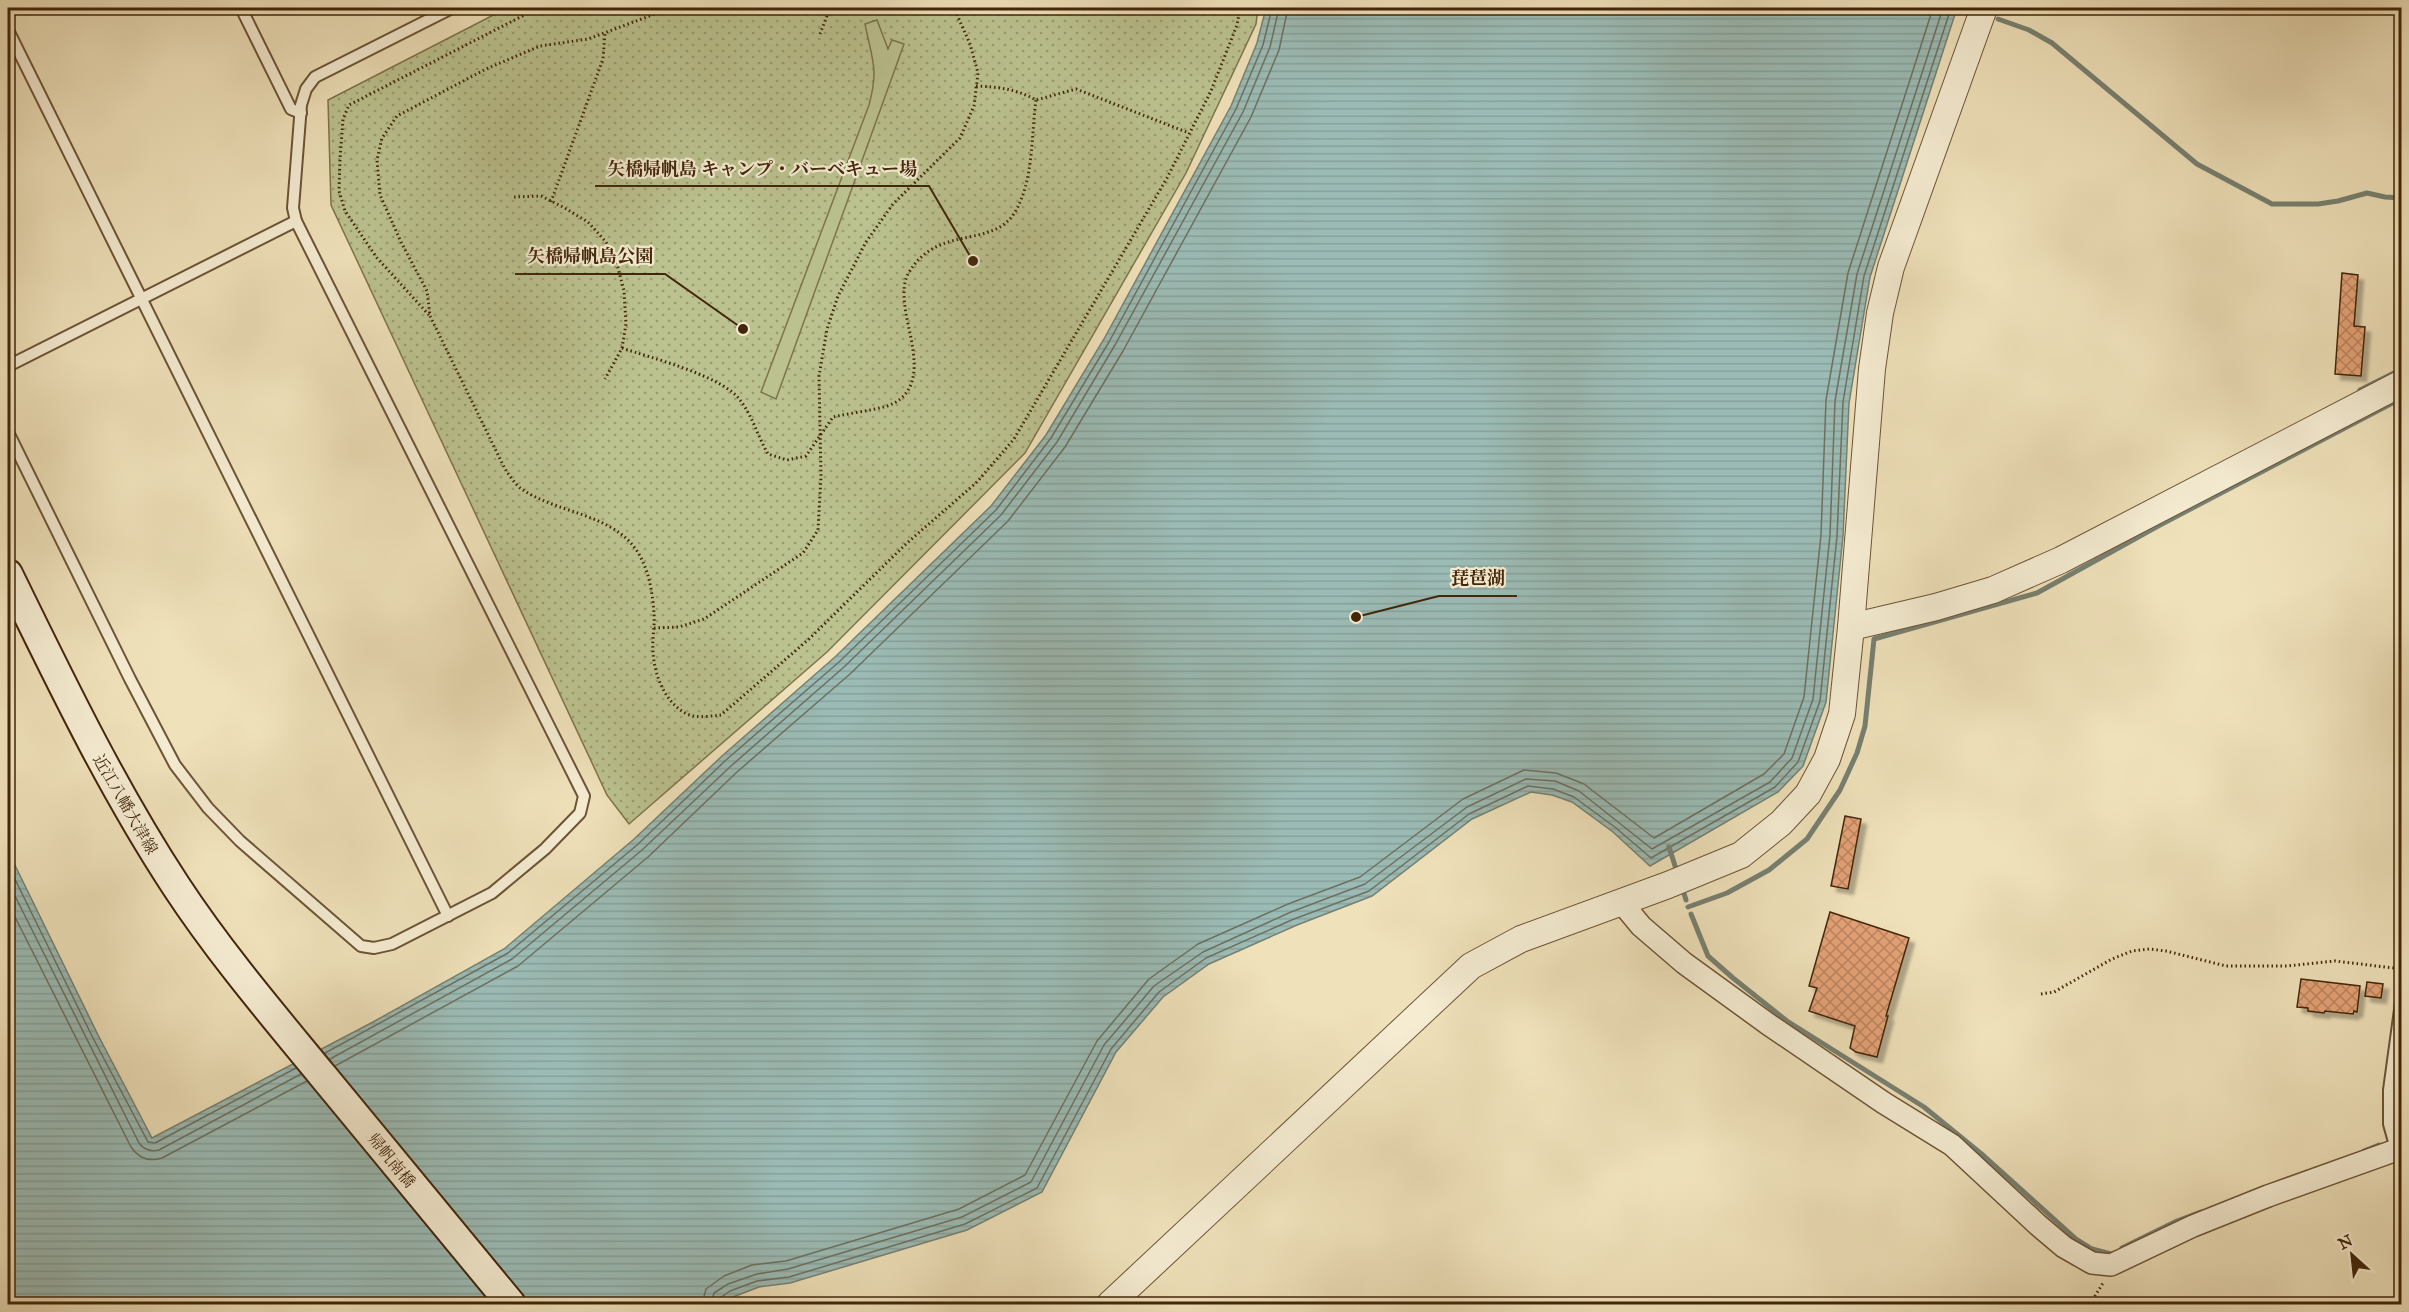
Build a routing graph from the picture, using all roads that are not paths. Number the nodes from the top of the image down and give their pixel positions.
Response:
1 (241, 8) edge
2 (452, 8) edge
3 (1984, 8) edge
4 (8, 30) edge
5 (301, 113) junction
6 (296, 221) junction
7 (141, 298) junction
8 (8, 366) edge
9 (2402, 383) edge
10 (8, 432) edge
11 (8, 574) edge
12 (1851, 627) junction
13 (1622, 903) junction
14 (448, 915) junction
15 (2402, 995) edge
16 (273, 1016) joint
17 (2399, 1148) edge
18 (511, 1305) edge
19 (1110, 1305) edge

1 - 5 lane
2 - 5 lane
3 - 12 street
4 - 7 lane
5 - 6 lane
6 - 7 lane
6 - 14 lane
7 - 8 lane
7 - 14 lane
9 - 12 street
10 - 14 lane
11 - 16 main road, 近江八幡大津線
12 - 13 street
13 - 17 street
13 - 19 street
15 - 17 lane
16 - 18 main road, 帰帆南橋

